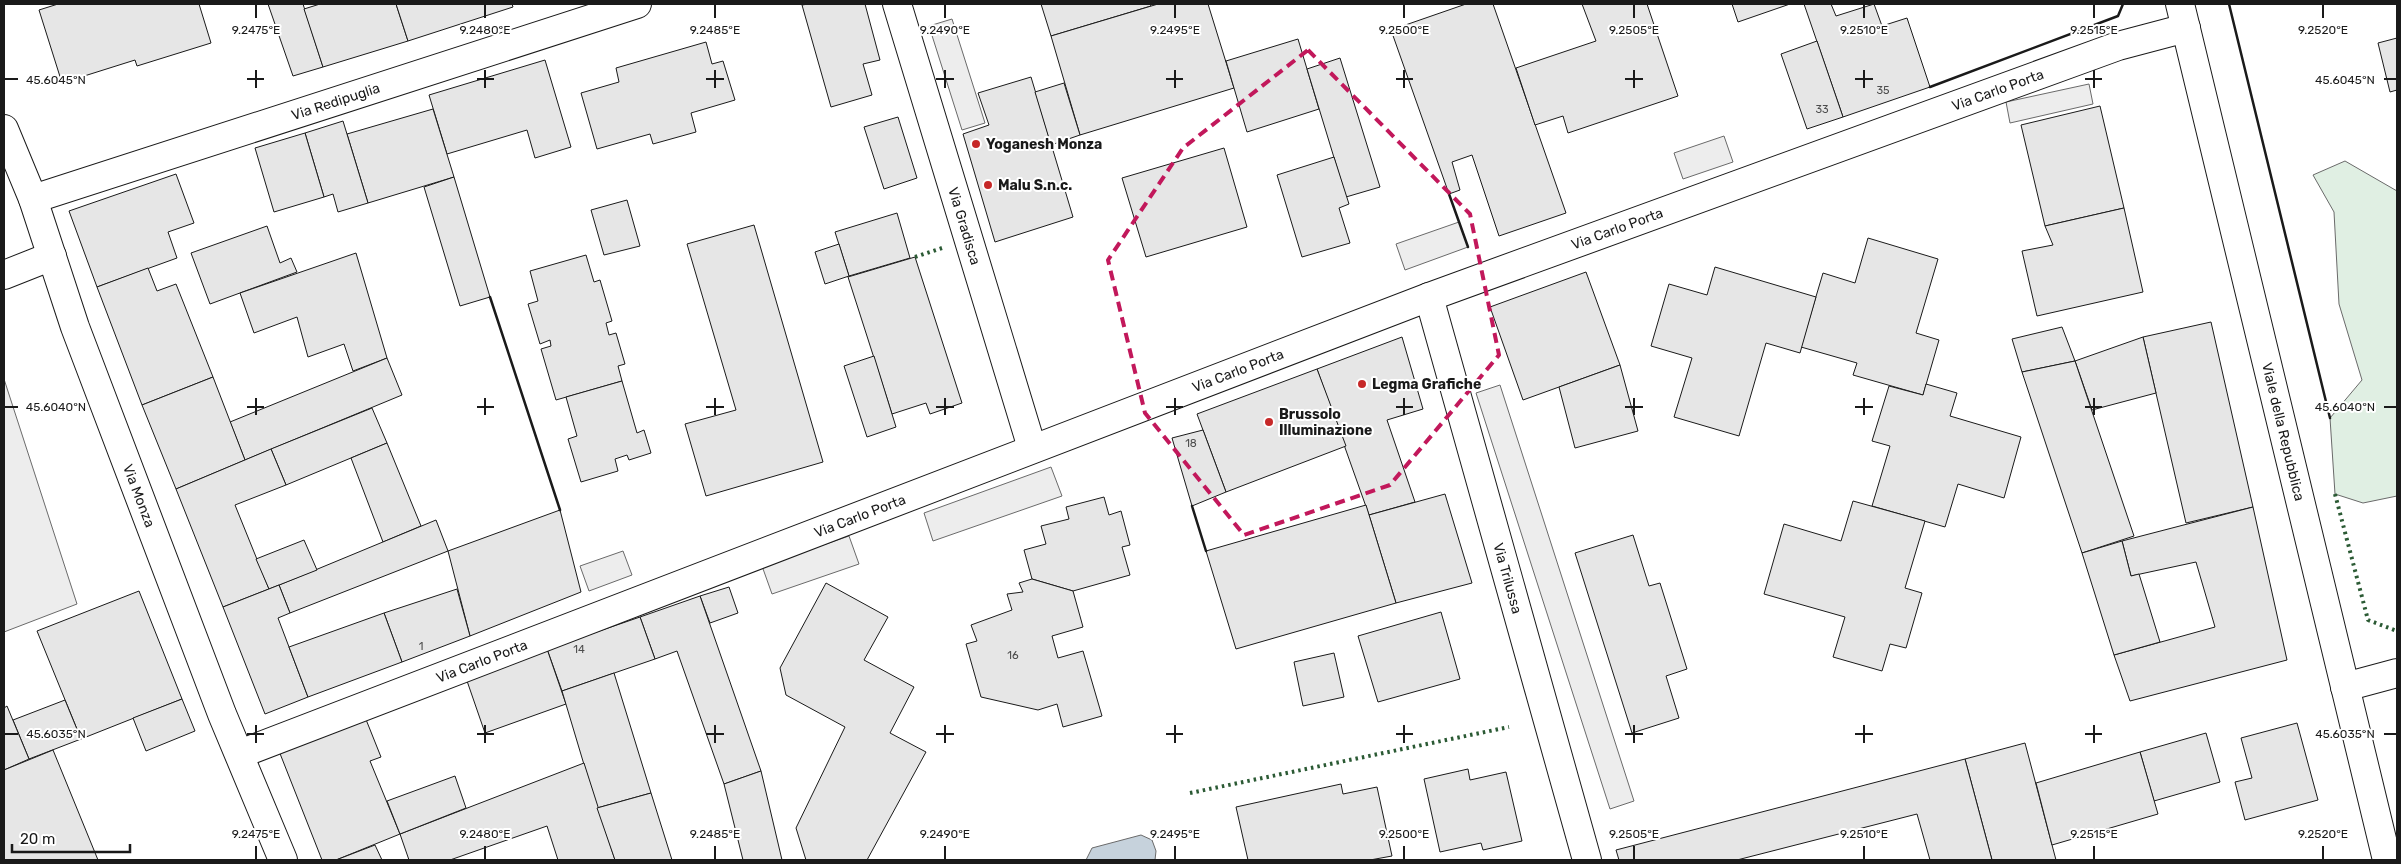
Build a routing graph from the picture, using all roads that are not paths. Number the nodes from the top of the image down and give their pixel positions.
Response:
1 (898, 4) edge
2 (620, 7) edge
3 (2183, 16) edge
4 (4, 129) edge
5 (33, 199) junction
6 (52, 256) junction
7 (4, 274) edge
8 (1429, 297) junction
9 (1032, 448) junction
10 (2397, 673) edge
11 (2344, 687) junction
12 (240, 754) junction
13 (2380, 857) edge
14 (283, 860) edge
15 (1587, 860) edge

1 - 9 street, Via Gradisca
2 - 5 street, Via Redipuglia
3 - 8 street, Via Carlo Porta
3 - 11 street, Viale della Repubblica
4 - 5 street, Via Monza
5 - 6 street, Via Monza
6 - 7 street
6 - 12 street, Via Monza
8 - 9 street, Via Carlo Porta
8 - 15 street, Via Trilussa
9 - 12 street, Via Carlo Porta
10 - 11 street
11 - 13 street, Viale della Repubblica
12 - 14 street, Via Monza

